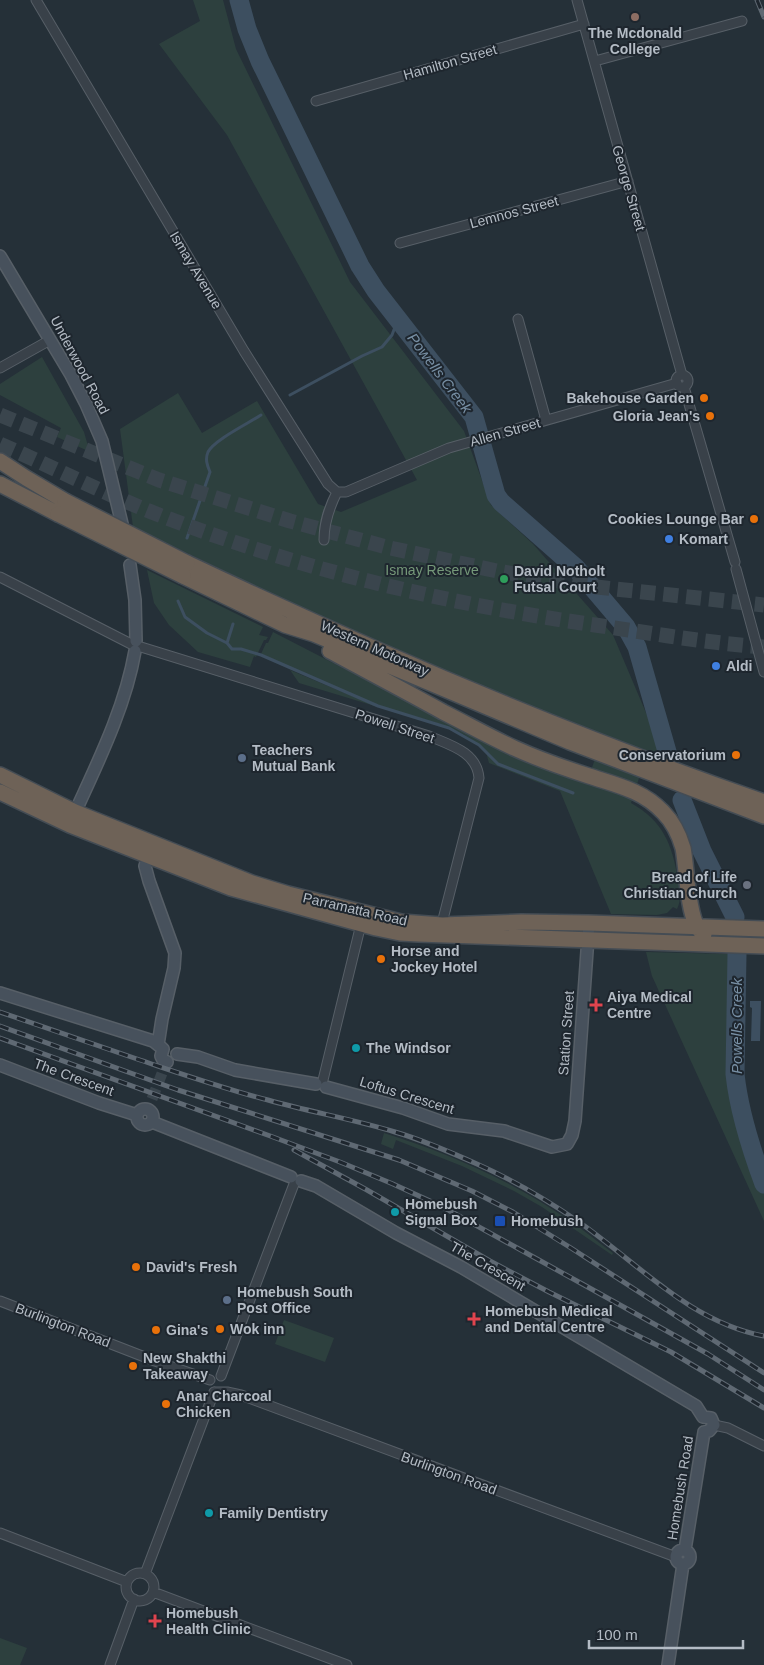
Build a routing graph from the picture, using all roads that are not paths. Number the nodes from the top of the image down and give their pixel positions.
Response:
1 (36, 0) edge
2 (577, 0) edge
3 (742, 22) dead end
4 (584, 24) junction
5 (595, 61) junction
6 (316, 101) dead end
7 (628, 181) junction
8 (400, 243) dead end
9 (0, 256) edge
10 (518, 319) dead end
11 (50, 340) junction
12 (0, 368) edge
13 (681, 382) junction
14 (546, 420) junction
15 (0, 461) edge
16 (0, 484) edge
17 (337, 492) junction
18 (122, 524) dead end
19 (324, 540) dead end
20 (130, 564) dead end
21 (185, 569) junction
22 (0, 577) edge
23 (285, 625) junction
24 (136, 646) junction
25 (764, 672) edge
26 (572, 737) junction
27 (0, 775) edge
28 (0, 792) edge
29 (764, 802) edge
30 (764, 816) edge
31 (72, 819) junction
32 (148, 856) junction
33 (362, 919) junction
34 (589, 923) junction
35 (697, 928) junction
36 (764, 929) edge
37 (441, 930) junction
38 (589, 939) junction
39 (764, 940) edge
40 (764, 946) edge
41 (0, 993) edge
42 (161, 1047) junction
43 (176, 1054) junction
44 (0, 1065) edge
45 (322, 1084) junction
46 (137, 1115) junction
47 (152, 1122) junction
48 (566, 1144) joint
49 (295, 1180) junction
50 (0, 1301) edge
51 (221, 1376) junction
52 (210, 1380) junction
53 (218, 1391) junction
54 (704, 1417) joint
55 (709, 1429) junction
56 (764, 1446) edge
57 (0, 1534) edge
58 (681, 1557) junction
59 (145, 1574) junction
60 (127, 1582) junction
61 (153, 1592) junction
62 (134, 1599) junction
63 (110, 1665) edge
64 (346, 1665) edge
65 (668, 1665) edge

1 - 17 street, Ismay Avenue
2 - 4 street, George Street
3 - 5 street
4 - 5 street, George Street
4 - 6 street, Hamilton Street
5 - 7 street, George Street
7 - 8 street, Lemnos Street
7 - 13 street, George Street
9 - 11 street, Underwood Road
10 - 14 street
11 - 12 street
11 - 18 street, Underwood Road
13 - 14 street, Allen Street
13 - 25 street, George Street
14 - 17 street, Allen Street
15 - 21 highway, Western Motorway, bridge
16 - 21 highway, Western Motorway, bridge
17 - 19 street
20 - 24 street
21 - 23 highway, Western Motorway
21 - 26 highway, Western Motorway
22 - 24 street, Powell Street
23 - 26 highway, Western Motorway
23 - 35 highway
24 - 31 street
24 - 37 street, Powell Street
26 - 29 highway, Western Motorway
26 - 30 highway, Western Motorway
27 - 31 highway, Parramatta Road
28 - 31 highway, Parramatta Road
31 - 32 highway, Parramatta Road
31 - 33 highway, Parramatta Road
32 - 33 highway, Parramatta Road
32 - 42 street
33 - 37 highway, Parramatta Road
33 - 45 street
34 - 35 highway, Parramatta Road
34 - 37 highway, Parramatta Road
34 - 38 street, Station Street
35 - 36 highway, Parramatta Road
35 - 39 highway
37 - 38 highway, Parramatta Road
38 - 40 highway, Parramatta Road
38 - 48 street, Station Street
41 - 42 street
42 - 43 street
42 - 43 street
43 - 45 street, Loftus Crescent
44 - 46 street, The Crescent
45 - 48 street, Loftus Crescent
46 - 47 street
46 - 47 street
47 - 49 street, The Crescent
49 - 51 street
49 - 54 street, The Crescent
50 - 52 street, Burlington Road
51 - 52 street
51 - 53 street
52 - 53 street
53 - 58 street, Burlington Road
53 - 59 street
54 - 55 street, Homebush Road
55 - 56 street
55 - 58 street, Homebush Road
57 - 60 street
58 - 65 street, Homebush Road
59 - 60 street
59 - 61 street
60 - 62 street
61 - 62 street
61 - 64 street
62 - 63 street

